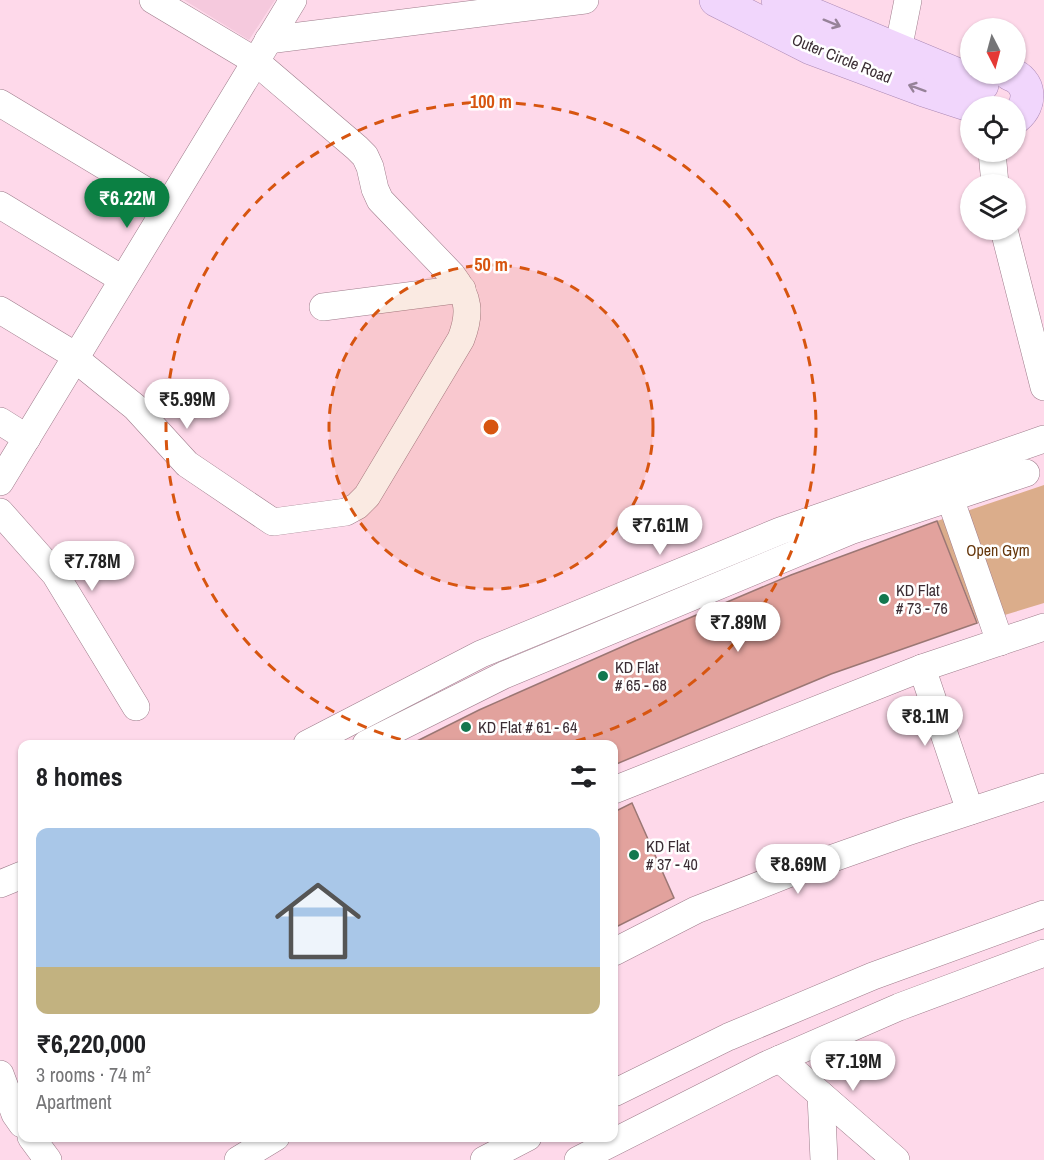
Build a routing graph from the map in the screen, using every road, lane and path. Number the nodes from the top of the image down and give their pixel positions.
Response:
1 (153, 0) edge
2 (293, 0) edge
3 (585, 0) edge
4 (716, 0) edge
5 (778, 0) edge
6 (908, 0) edge
7 (898, 50) junction
8 (261, 51) junction
9 (993, 96) edge
10 (1003, 96) edge
11 (0, 103) edge
12 (1026, 114) edge
13 (1044, 128) edge
14 (168, 204) junction
15 (0, 205) edge
16 (1007, 240) edge
17 (122, 279) junction
18 (462, 289) junction
19 (323, 306) dead end
20 (0, 310) edge
21 (76, 356) junction
22 (1044, 387) edge
23 (0, 421) edge
24 (27, 438) junction
25 (1044, 439) edge
26 (1026, 473) dead end
27 (0, 482) edge
28 (950, 498) junction
29 (0, 512) edge
30 (1044, 627) edge
31 (1000, 642) junction
32 (922, 668) junction
33 (136, 707) dead end
34 (315, 740) edge
35 (374, 740) edge
36 (1044, 787) edge
37 (618, 788) edge
38 (970, 811) junction
39 (18, 877) edge
40 (0, 884) edge
41 (1044, 914) edge
42 (618, 950) edge
43 (1044, 953) edge
44 (780, 1059) junction
45 (0, 1074) edge
46 (618, 1091) edge
47 (821, 1095) junction
48 (18, 1118) edge
49 (618, 1140) edge
50 (518, 1142) edge
51 (614, 1142) edge
52 (484, 1160) edge
53 (578, 1160) edge
54 (824, 1160) edge
55 (896, 1160) edge

1 - 8 street
2 - 8 street
3 - 8 street
9 -> 4 main road, Outer Circle Road
5 -> 7 main road, Outer Circle Road
6 - 7 street
7 - 10 main road, Outer Circle Road
8 - 14 street
8 - 18 street
11 - 14 street
12 - 13 main road
14 - 17 street
15 - 17 street
16 - 22 street
17 - 21 street
18 - 19 street
18 - 21 street
20 - 21 street
21 - 24 street
23 - 24 street
24 - 27 street
25 - 34 street
26 - 28 street
28 - 31 street
28 - 35 street
29 - 33 street
30 - 31 street
31 - 32 street
32 - 37 street
32 - 38 street
36 - 38 street
38 - 42 street
39 - 40 street
41 - 46 street
43 - 44 street
44 - 47 street
44 - 49 street
45 - 48 street
47 - 54 street
47 - 55 street
50 - 52 street
51 - 53 street

